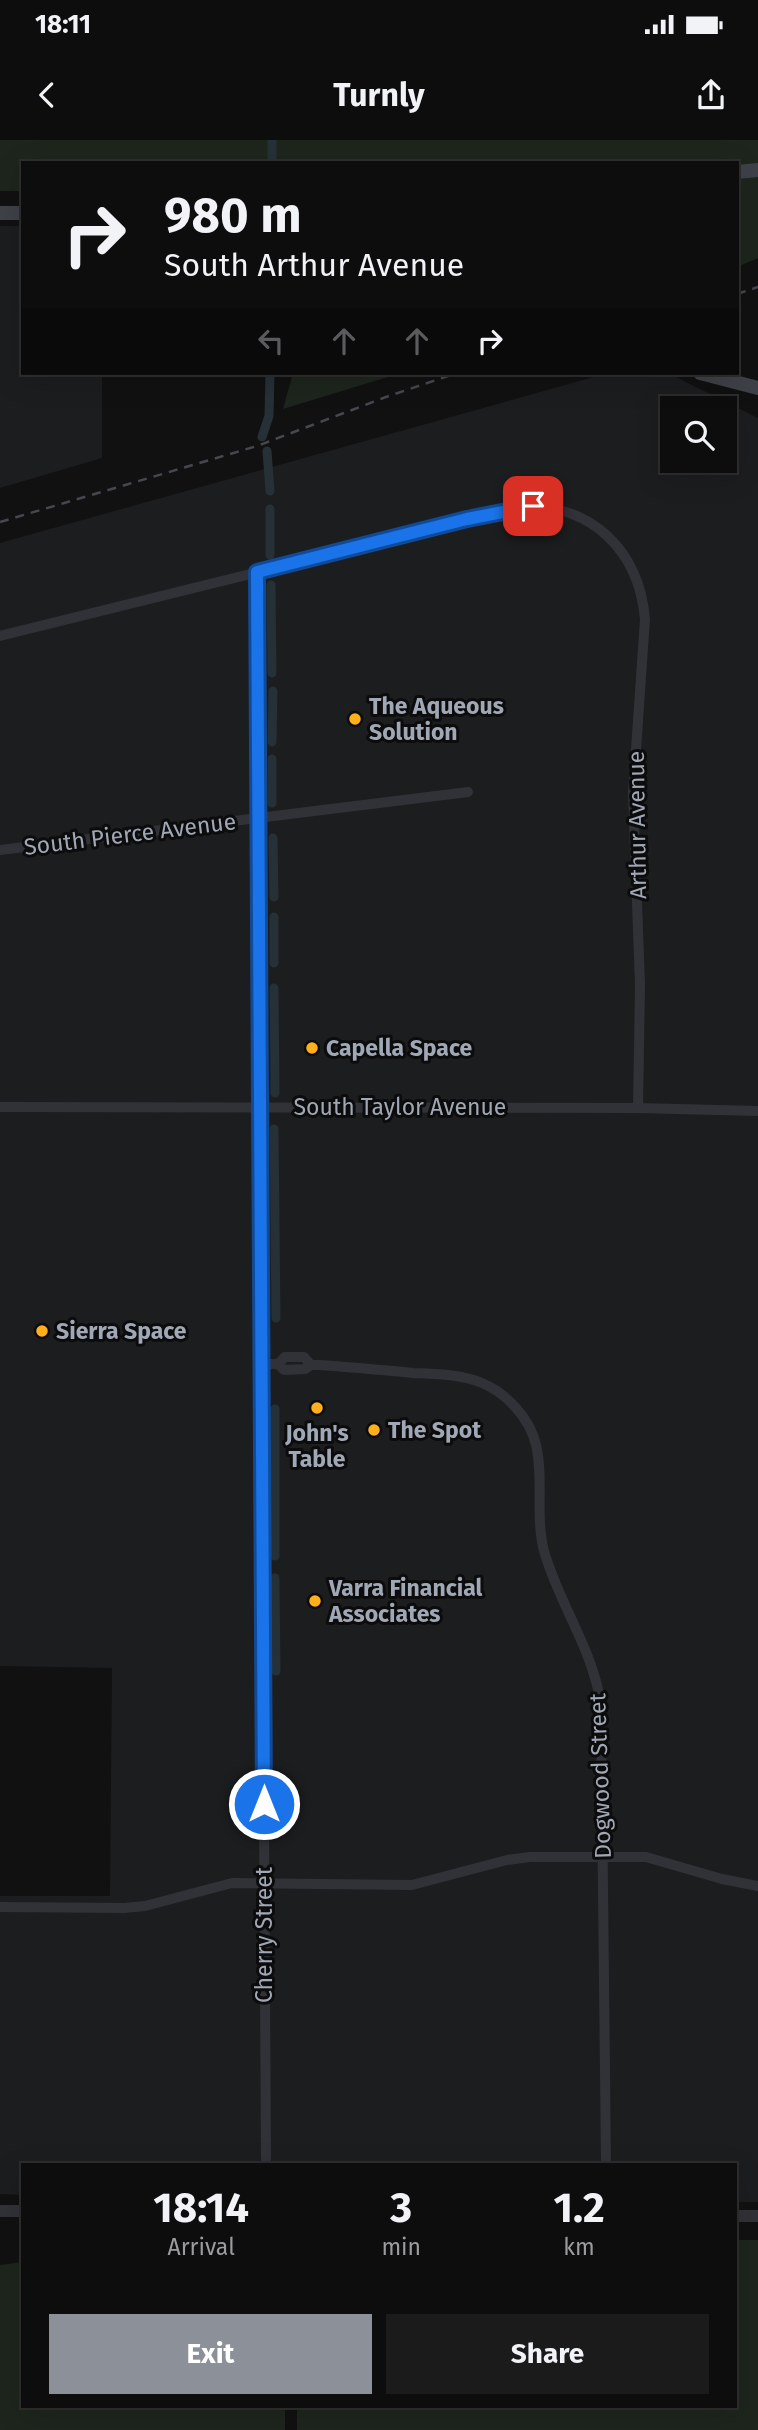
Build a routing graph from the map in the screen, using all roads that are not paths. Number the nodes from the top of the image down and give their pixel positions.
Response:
1 (758, 170) edge
2 (739, 172) edge
3 (0, 213) edge
4 (21, 213) edge
5 (708, 375) edge
6 (758, 388) edge
7 (257, 572) junction
8 (0, 636) edge
9 (468, 792) dead end
10 (260, 818) junction
11 (0, 850) edge
12 (0, 1107) edge
13 (261, 1107) junction
14 (638, 1108) junction
15 (758, 1111) edge
16 (261, 1364) junction
17 (603, 1857) junction
18 (264, 1883) junction
19 (758, 1886) edge
20 (0, 1907) edge
21 (266, 2163) edge
22 (606, 2163) edge
23 (0, 2211) edge
24 (21, 2211) edge
25 (737, 2216) edge
26 (758, 2216) edge

1 - 2 main road
3 - 4 main road
5 - 6 main road
7 - 8 street, Arthur Avenue
7 - 10 street, Cherry Street
7 - 14 street, Arthur Avenue
9 - 10 street, South Pierce Avenue
10 - 11 street, South Pierce Avenue
10 - 13 street, Cherry Street
12 - 13 street, South Taylor Avenue
13 - 14 street, South Taylor Avenue
13 - 16 street, Cherry Street
14 - 15 street, South Taylor Avenue
16 - 17 street, Dogwood Street
16 - 18 street, Cherry Street
17 - 18 street
17 - 19 street
17 - 22 street, Dogwood Street
18 - 20 street
18 - 21 street, Cherry Street
23 - 24 street
25 - 26 street

